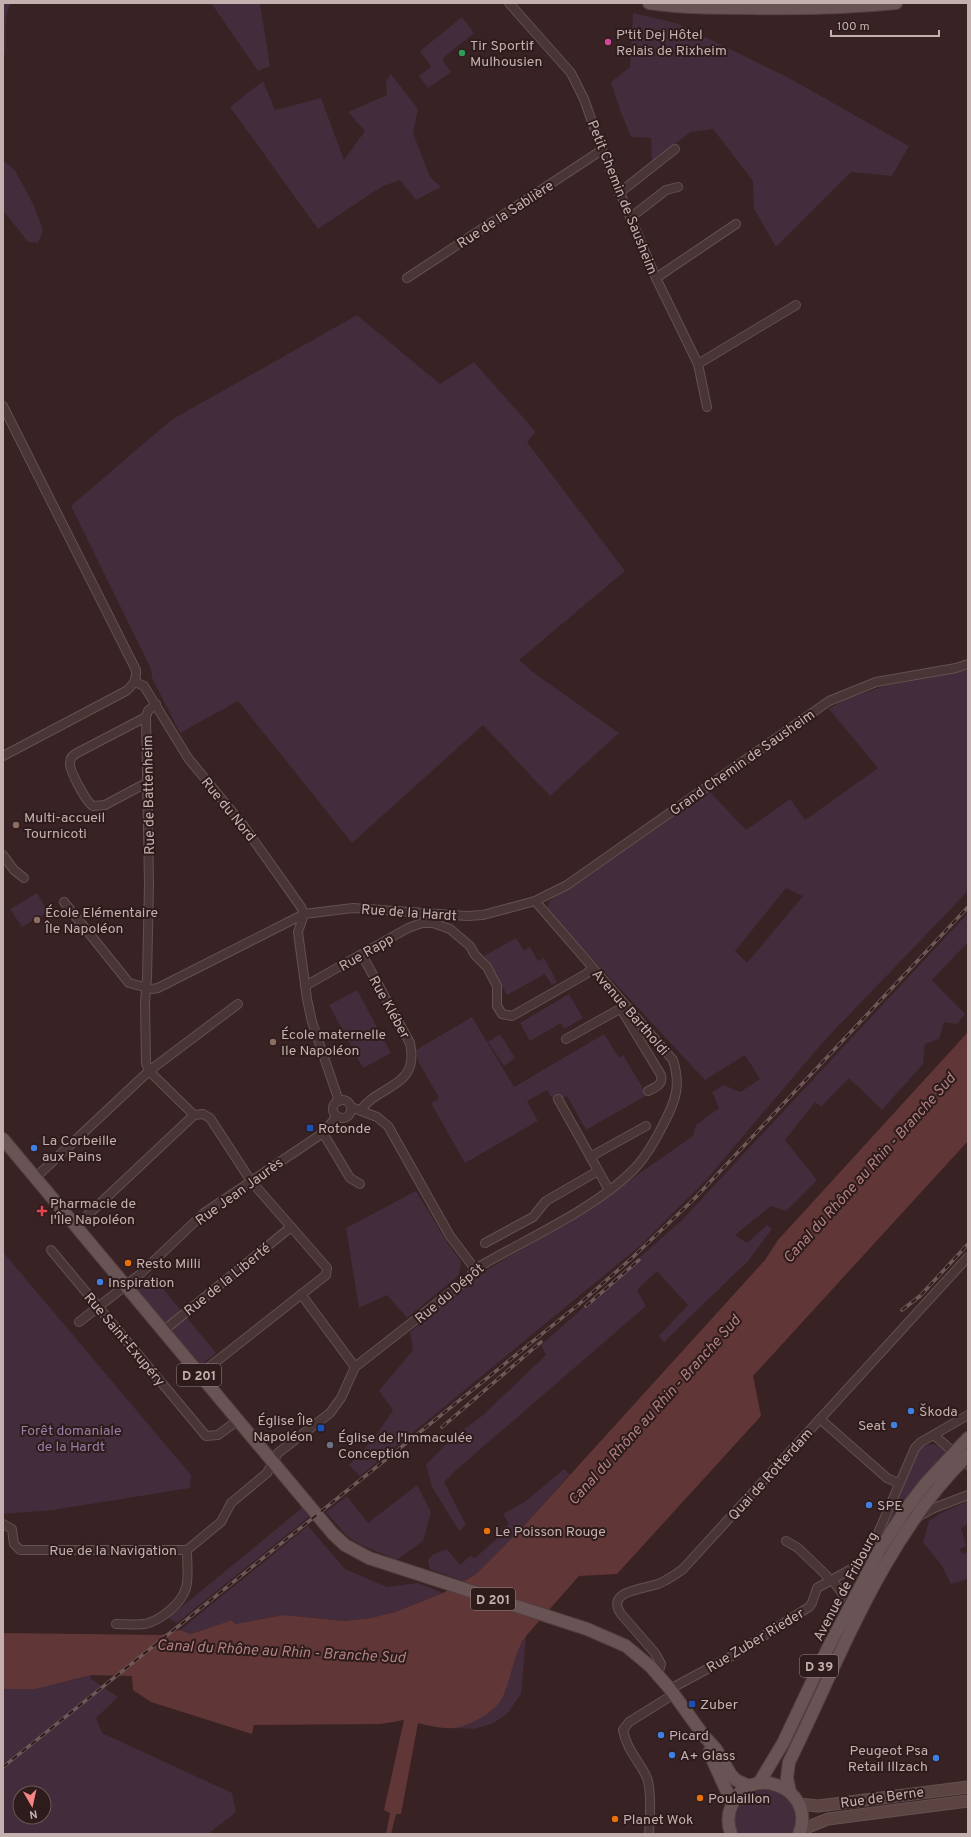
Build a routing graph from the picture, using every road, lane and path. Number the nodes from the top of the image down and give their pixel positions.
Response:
1 (510, 3) edge
2 (651, 3) edge
3 (896, 3) edge
4 (675, 149) dead end
5 (602, 150) junction
6 (678, 187) dead end
7 (620, 193) junction
8 (630, 218) junction
9 (736, 224) dead end
10 (407, 278) dead end
11 (656, 278) junction
12 (796, 305) dead end
13 (698, 364) junction
14 (3, 406) edge
15 (707, 407) dead end
16 (968, 664) edge
17 (135, 682) junction
18 (156, 704) junction
19 (146, 717) junction
20 (3, 756) edge
21 (148, 782) junction
22 (3, 855) edge
23 (24, 878) dead end
24 (535, 901) junction
25 (64, 902) dead end
26 (304, 914) junction
27 (284, 923) junction
28 (298, 932) junction
29 (362, 955) junction
30 (593, 968) junction
31 (305, 986) junction
32 (146, 988) junction
33 (238, 1004) dead end
34 (623, 1007) junction
35 (566, 1039) dead end
36 (662, 1046) junction
37 (648, 1053) junction
38 (149, 1072) junction
39 (648, 1092) dead end
40 (558, 1100) dead end
41 (339, 1101) junction
42 (351, 1107) junction
43 (361, 1110) junction
44 (194, 1115) junction
45 (337, 1116) junction
46 (646, 1126) dead end
47 (323, 1133) junction
48 (3, 1139) edge
49 (590, 1157) junction
50 (598, 1171) junction
51 (35, 1178) junction
52 (251, 1181) junction
53 (360, 1184) dead end
54 (609, 1190) junction
55 (76, 1226) junction
56 (291, 1227) junction
57 (485, 1243) dead end
58 (51, 1250) dead end
59 (968, 1258) edge
60 (475, 1268) junction
61 (125, 1287) junction
62 (301, 1294) junction
63 (98, 1308) junction
64 (79, 1322) dead end
65 (163, 1331) junction
66 (355, 1367) junction
67 (199, 1375) junction
68 (968, 1415) edge
69 (238, 1420) junction
70 (823, 1422) junction
71 (934, 1435) junction
72 (968, 1438) edge
73 (953, 1452) junction
74 (966, 1460) edge
75 (273, 1463) junction
76 (898, 1484) junction
77 (968, 1494) edge
78 (915, 1518) junction
79 (3, 1524) edge
80 (786, 1541) dead end
81 (880, 1549) junction
82 (187, 1550) junction
83 (854, 1567) dead end
84 (831, 1581) junction
85 (851, 1605) junction
86 (116, 1624) dead end
87 (658, 1674) junction
88 (672, 1691) junction
89 (704, 1736) junction
90 (754, 1785) junction
91 (968, 1787) edge
92 (790, 1792) junction
93 (968, 1801) edge
94 (732, 1803) junction
95 (799, 1804) junction
96 (800, 1832) edge
97 (649, 1834) edge
98 (731, 1834) edge

1 - 5 street, Petit Chemin de Sausheim
2 - 3 main road
4 - 7 street
5 - 7 street, Petit Chemin de Sausheim
5 - 10 street, Rue de la Sablière
6 - 8 street
7 - 8 street, Petit Chemin de Sausheim
8 - 11 street, Petit Chemin de Sausheim
9 - 11 street
11 - 13 street, Petit Chemin de Sausheim
12 - 13 street
13 - 15 street, Petit Chemin de Sausheim
14 - 17 street
16 - 24 street, Grand Chemin de Sausheim
17 - 18 street
17 - 20 street
18 - 19 street, Rue de Battenheim
18 - 26 street, Rue du Nord
19 - 21 street, Rue de Battenheim
19 - 21 street
21 - 32 street, Rue de Battenheim
22 - 23 street
24 - 26 street, Rue de la Hardt
24 - 30 street, Avenue Bartholdi
25 - 32 street
26 - 27 street, Rue de la Hardt
26 - 28 street
27 - 28 street
27 - 32 street, Rue de la Hardt
28 - 31 street
29 - 30 street, Rue Rapp
29 - 31 street, Rue Rapp
29 - 43 street, Rue Kléber
30 - 34 street, Avenue Bartholdi
31 - 41 street
32 - 38 street, Rue de Battenheim
33 - 38 street
34 - 35 street
34 - 36 street, Avenue Bartholdi
34 - 37 street
36 - 37 street
36 - 54 street, Avenue Bartholdi
37 - 39 street
38 - 44 street
38 - 51 street
40 - 49 street
41 - 42 street
41 - 45 street
42 - 43 street
42 - 45 street
43 - 60 street
44 - 52 street
44 - 55 street
45 - 47 street, Rue Jean Jaurès
46 - 49 street
47 - 52 street, Rue Jean Jaurès
47 - 53 street
48 - 51 main road, D 201
49 - 50 street
50 - 54 street
50 - 57 street
51 - 55 main road, D 201
52 - 56 street
52 - 61 street, Rue Jean Jaurès
54 - 60 street, Rue du Dépôt
55 - 61 main road, D 201
56 - 62 street
56 - 65 street, Rue de la Liberté
58 - 63 street, Rue Saint-Exupéry
59 - 70 street, Quai de Rotterdam
60 - 66 street, Rue du Dépôt
61 - 63 street, Rue Jean Jaurès
61 - 65 main road, D 201
62 - 66 street
62 - 67 street
63 - 64 street, Rue Jean Jaurès
63 - 69 street, Rue Saint-Exupéry
65 - 67 main road, D 201
66 - 75 street, Rue de la Navigation
67 - 69 main road, D 201
68 - 71 street
69 - 75 main road, D 201
70 - 76 street
70 - 87 street, Quai de Rotterdam
71 - 73 street
71 - 76 street
72 - 73 main road, Avenue de Fribourg / D 39
73 - 74 street
73 - 81 main road, Avenue de Fribourg / D 39
74 - 78 main road, Avenue de Fribourg / D 39
75 - 82 street, Rue de la Navigation
75 - 87 main road, D 201
76 - 81 street
77 - 78 street
78 - 92 main road, Avenue de Fribourg / D 39
79 - 82 street, Rue de la Navigation
80 - 84 street
81 - 85 main road, Avenue de Fribourg / D 39
82 - 86 street
83 - 84 street, Rue Zuber Rieder
84 - 85 street
84 - 88 street, Rue Zuber Rieder
85 - 90 main road, Avenue de Fribourg / D 39
87 - 88 main road, D 201
88 - 89 main road, D 201
88 - 97 street, Rue Zuber Rieder
89 - 90 main road, D 201
89 - 94 main road, D 201
90 - 92 main road
90 - 94 main road, Avenue de Fribourg
91 - 95 main road, Rue de Berne
92 - 95 main road
93 - 96 main road, Rue de Berne
94 - 98 main road
95 - 96 main road

